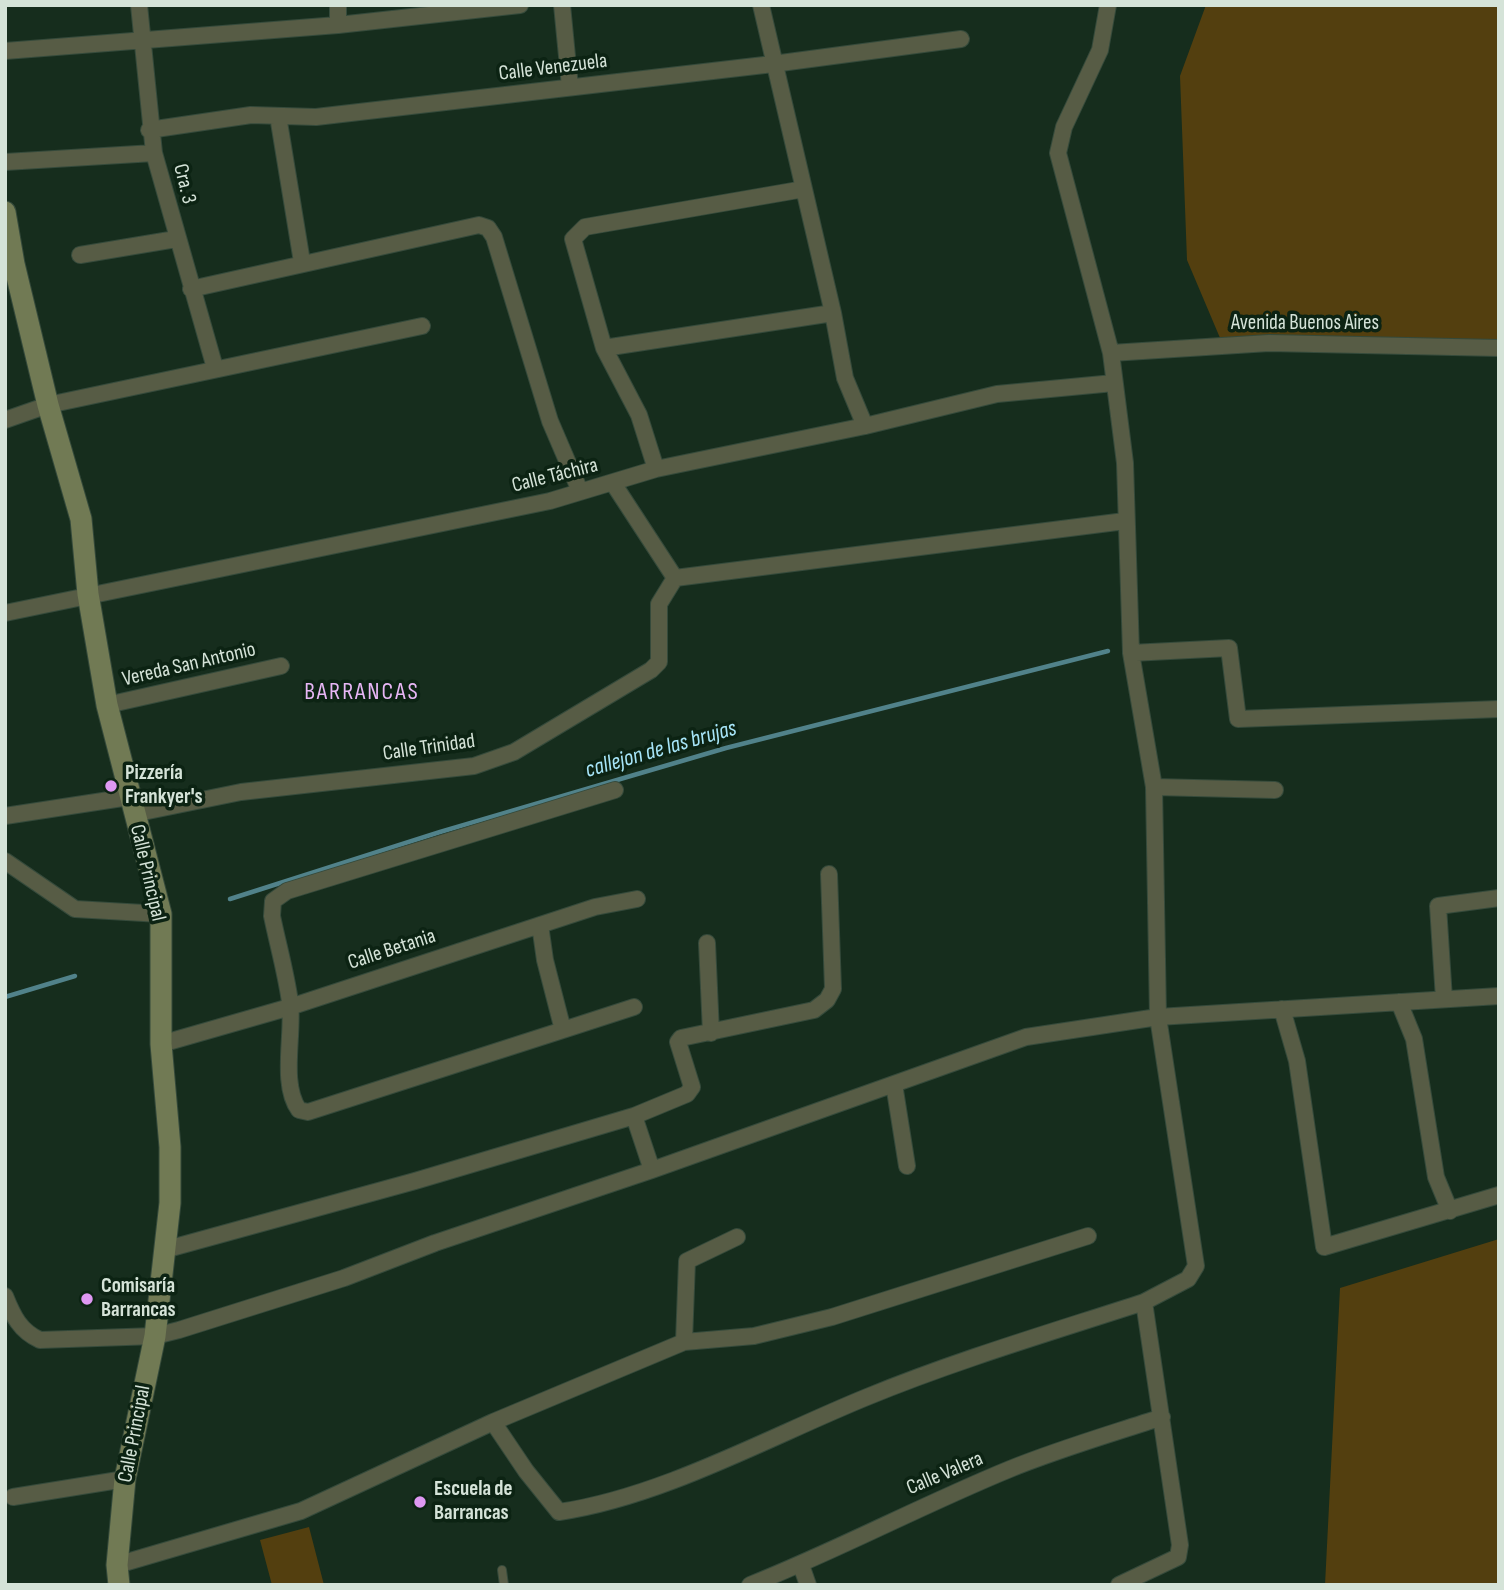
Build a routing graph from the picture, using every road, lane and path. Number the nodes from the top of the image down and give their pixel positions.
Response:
1 (139, 5) edge
2 (338, 5) edge
3 (520, 5) edge
4 (562, 5) edge
5 (761, 5) edge
6 (1108, 5) edge
7 (338, 25) junction
8 (961, 38) dead end
9 (142, 42) junction
10 (5, 51) edge
11 (773, 64) junction
12 (570, 87) junction
13 (278, 116) junction
14 (149, 130) junction
15 (154, 153) junction
16 (5, 162) edge
17 (804, 189) junction
18 (5, 212) edge
19 (176, 239) junction
20 (80, 255) dead end
21 (302, 262) junction
22 (9, 264) edge
23 (191, 289) junction
24 (833, 313) junction
25 (422, 326) dead end
26 (604, 348) junction
27 (1499, 348) edge
28 (1111, 353) junction
29 (215, 368) junction
30 (1114, 383) junction
31 (48, 405) junction
32 (5, 420) edge
33 (865, 426) junction
34 (656, 469) junction
35 (613, 483) junction
36 (580, 491) junction
37 (1125, 521) junction
38 (675, 578) junction
39 (88, 594) junction
40 (5, 613) edge
41 (1131, 653) junction
42 (281, 666) dead end
43 (107, 705) junction
44 (1499, 709) edge
45 (1154, 787) junction
46 (615, 790) dead end
47 (1275, 790) dead end
48 (131, 806) junction
49 (5, 816) edge
50 (5, 861) edge
51 (829, 874) dead end
52 (1499, 898) edge
53 (637, 899) dead end
54 (161, 914) junction
55 (540, 925) junction
56 (707, 943) dead end
57 (1499, 996) edge
58 (1444, 999) junction
59 (1399, 1002) junction
60 (290, 1007) junction
61 (634, 1007) dead end
62 (1282, 1009) junction
63 (1158, 1017) junction
64 (564, 1030) junction
65 (711, 1033) junction
66 (160, 1044) junction
67 (894, 1084) junction
68 (634, 1116) junction
69 (907, 1166) dead end
70 (652, 1170) junction
71 (1499, 1195) edge
72 (1450, 1211) junction
73 (1087, 1236) dead end
74 (737, 1237) dead end
75 (164, 1250) junction
76 (5, 1296) edge
77 (1144, 1302) junction
78 (155, 1336) junction
79 (684, 1342) junction
80 (1162, 1417) junction
81 (493, 1422) junction
82 (125, 1479) junction
83 (13, 1497) dead end
84 (801, 1565) junction
85 (502, 1570) dead end
86 (118, 1575) edge
87 (504, 1585) edge
88 (750, 1585) edge
89 (808, 1585) edge
90 (1119, 1585) edge

1 - 9 street, Cra. 3
2 - 7 street
3 - 7 street
4 - 12 street
5 - 11 street
6 - 28 street
7 - 9 street
8 - 11 street, Calle Venezuela
9 - 10 street
9 - 14 street, Cra. 3
11 - 12 street, Calle Venezuela
11 - 17 street
12 - 13 street, Calle Venezuela
13 - 14 street, Calle Venezuela
13 - 21 street
14 - 15 street, Cra. 3
15 - 16 street
15 - 19 street, Cra. 3
17 - 24 street
17 - 26 street
18 - 22 street, Calle Principal
19 - 20 street
19 - 23 street, Cra. 3
21 - 23 street
21 - 36 street
22 - 31 street, Calle Principal
23 - 29 street, Cra. 3
24 - 26 street
24 - 33 street
25 - 29 street
26 - 34 street
27 - 28 street, Avenida Buenos Aires
28 - 30 street
29 - 31 street
30 - 33 street, Calle Táchira
30 - 37 street
31 - 32 street
31 - 39 street, Calle Principal
33 - 34 street, Calle Táchira
34 - 35 street, Calle Táchira
35 - 36 street, Calle Táchira
35 - 38 street
36 - 39 street, Calle Táchira
37 - 38 street
37 - 41 street
38 - 48 street, Calle Trinidad
39 - 40 street, Calle Táchira
39 - 43 street, Calle Principal
41 - 44 street
41 - 45 street
42 - 43 street, Vereda San Antonio
43 - 48 street, Calle Principal
45 - 47 street
45 - 63 street
46 - 60 street
48 - 49 street
48 - 54 street, Calle Principal
50 - 54 street
51 - 65 street
52 - 58 street
53 - 55 street, Calle Betania
54 - 66 street, Calle Principal
55 - 60 street, Calle Betania
55 - 64 street
56 - 65 street
57 - 58 street
58 - 59 street
59 - 62 street
59 - 72 street
60 - 64 street
60 - 66 street, Calle Betania
61 - 64 street
62 - 63 street
62 - 72 street
63 - 67 street
63 - 77 street
65 - 68 street
66 - 75 street, Calle Principal
67 - 69 street
67 - 70 street
68 - 70 street
68 - 75 street
70 - 78 street
71 - 72 street
73 - 79 street
74 - 79 street
75 - 78 street, Calle Principal
76 - 78 street
77 - 80 street
77 - 81 street
78 - 82 street, Calle Principal
79 - 81 street
80 - 84 street, Calle Valera
80 - 90 street
81 - 86 street
82 - 83 street
82 - 86 street, Calle Principal
84 - 88 street, Calle Valera
84 - 89 street
85 - 87 lane

